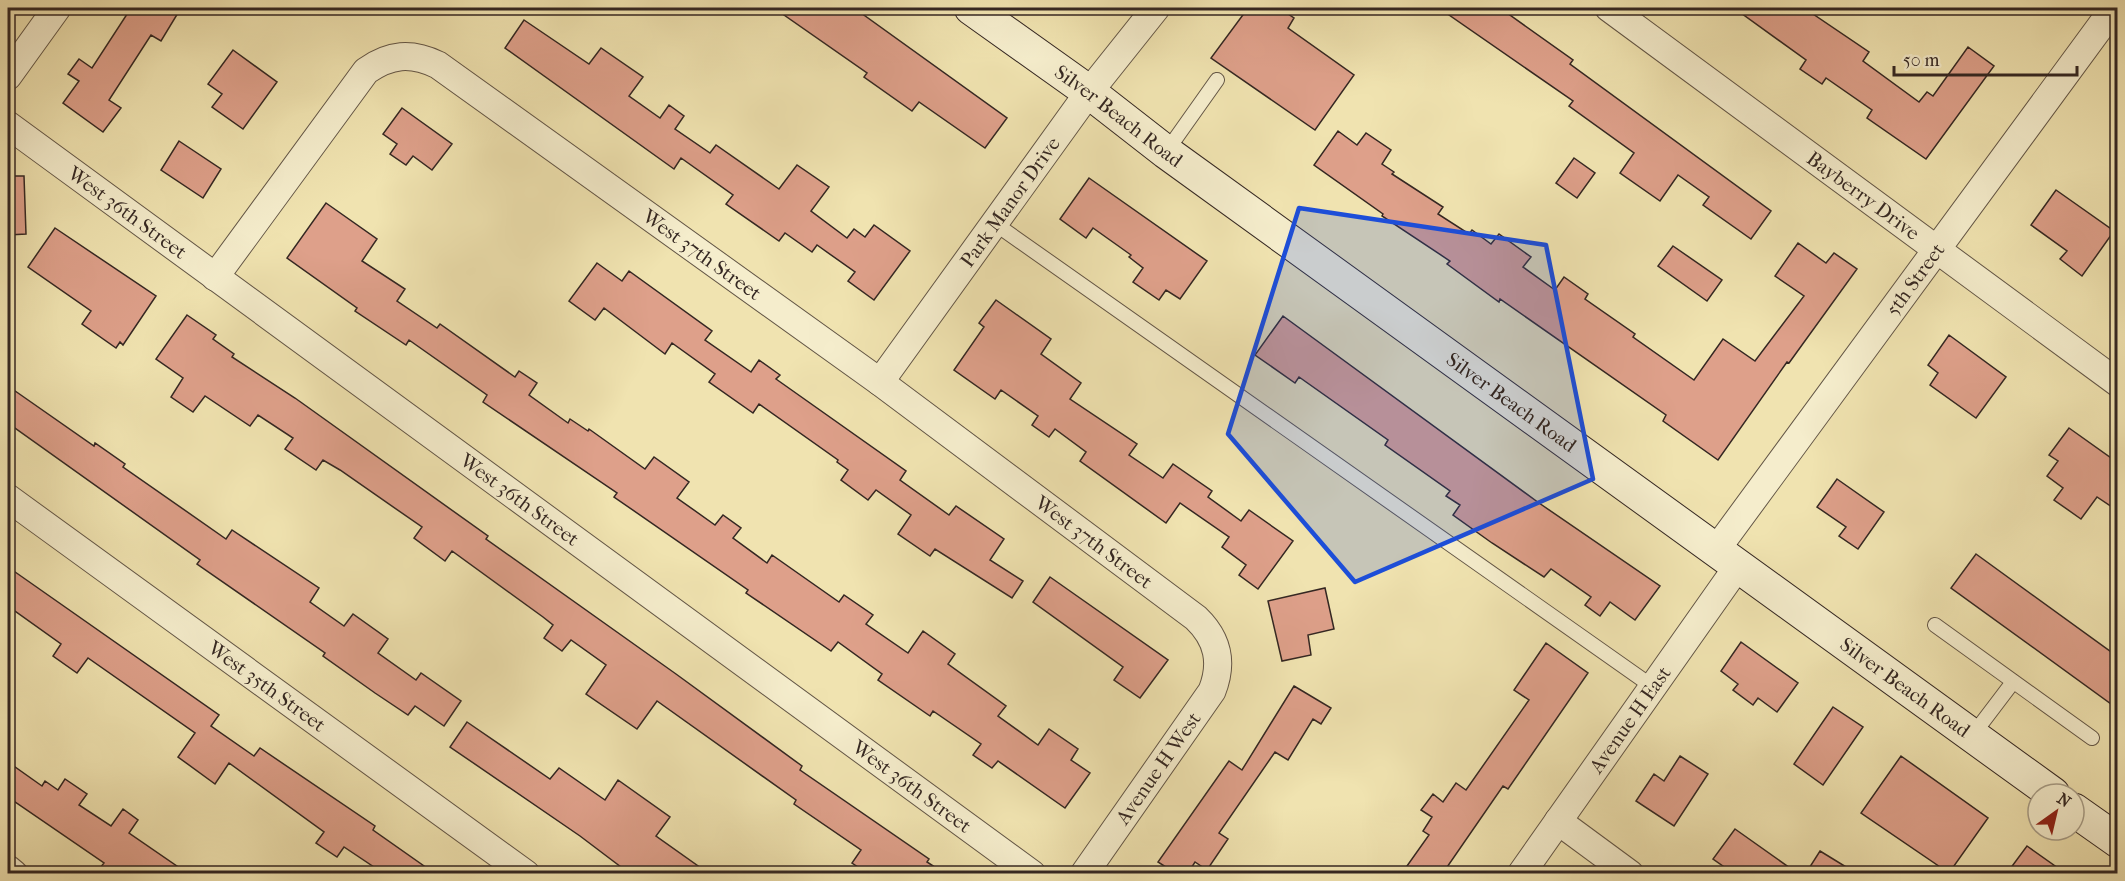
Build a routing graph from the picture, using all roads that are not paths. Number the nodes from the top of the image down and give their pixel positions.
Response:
1 (57, 8) edge
2 (971, 8) edge
3 (1610, 8) edge
4 (2114, 8) edge
5 (1150, 16) edge
6 (8, 76) edge
7 (1217, 80) dead end
8 (1089, 92) junction
9 (8, 125) edge
10 (1166, 152) junction
11 (994, 223) junction
12 (1936, 250) junction
13 (216, 277) junction
14 (880, 382) junction
15 (2118, 383) edge
16 (8, 498) edge
17 (1727, 558) junction
18 (1935, 625) dead end
19 (1219, 657) joint
20 (2013, 682) junction
21 (1653, 687) junction
22 (1972, 736) junction
23 (2092, 738) dead end
24 (2036, 782) edge
25 (2086, 818) edge
26 (1558, 821) junction
27 (2118, 841) edge
28 (8, 868) edge
29 (14, 873) edge
30 (526, 873) edge
31 (1032, 873) edge
32 (1084, 873) edge
33 (1521, 873) edge
34 (1630, 873) edge

1 - 6 street
2 - 8 street, Silver Beach Road
3 - 12 street, Bayberry Drive
4 - 12 street, 5th Street
5 - 8 street, Park Manor Drive
7 - 10 lane
8 - 10 street, Silver Beach Road
8 - 11 street, Park Manor Drive
9 - 13 street, West 36th Street
10 - 17 street, Silver Beach Road
11 - 14 street, Park Manor Drive
11 - 21 lane
12 - 15 street, Bayberry Drive
12 - 17 street, 5th Street
13 - 14 street, West 37th Street
13 - 31 street, West 36th Street
14 - 19 street, West 37th Street
16 - 30 street, West 35th Street
17 - 21 street, Avenue H East
17 - 22 street, Silver Beach Road
18 - 20 lane
19 - 32 street, Avenue H West
20 - 22 lane
20 - 23 lane
21 - 26 street, Avenue H East
22 - 24 street, Silver Beach Road
25 - 27 street
26 - 33 street, Avenue H East
26 - 34 street
28 - 29 street

